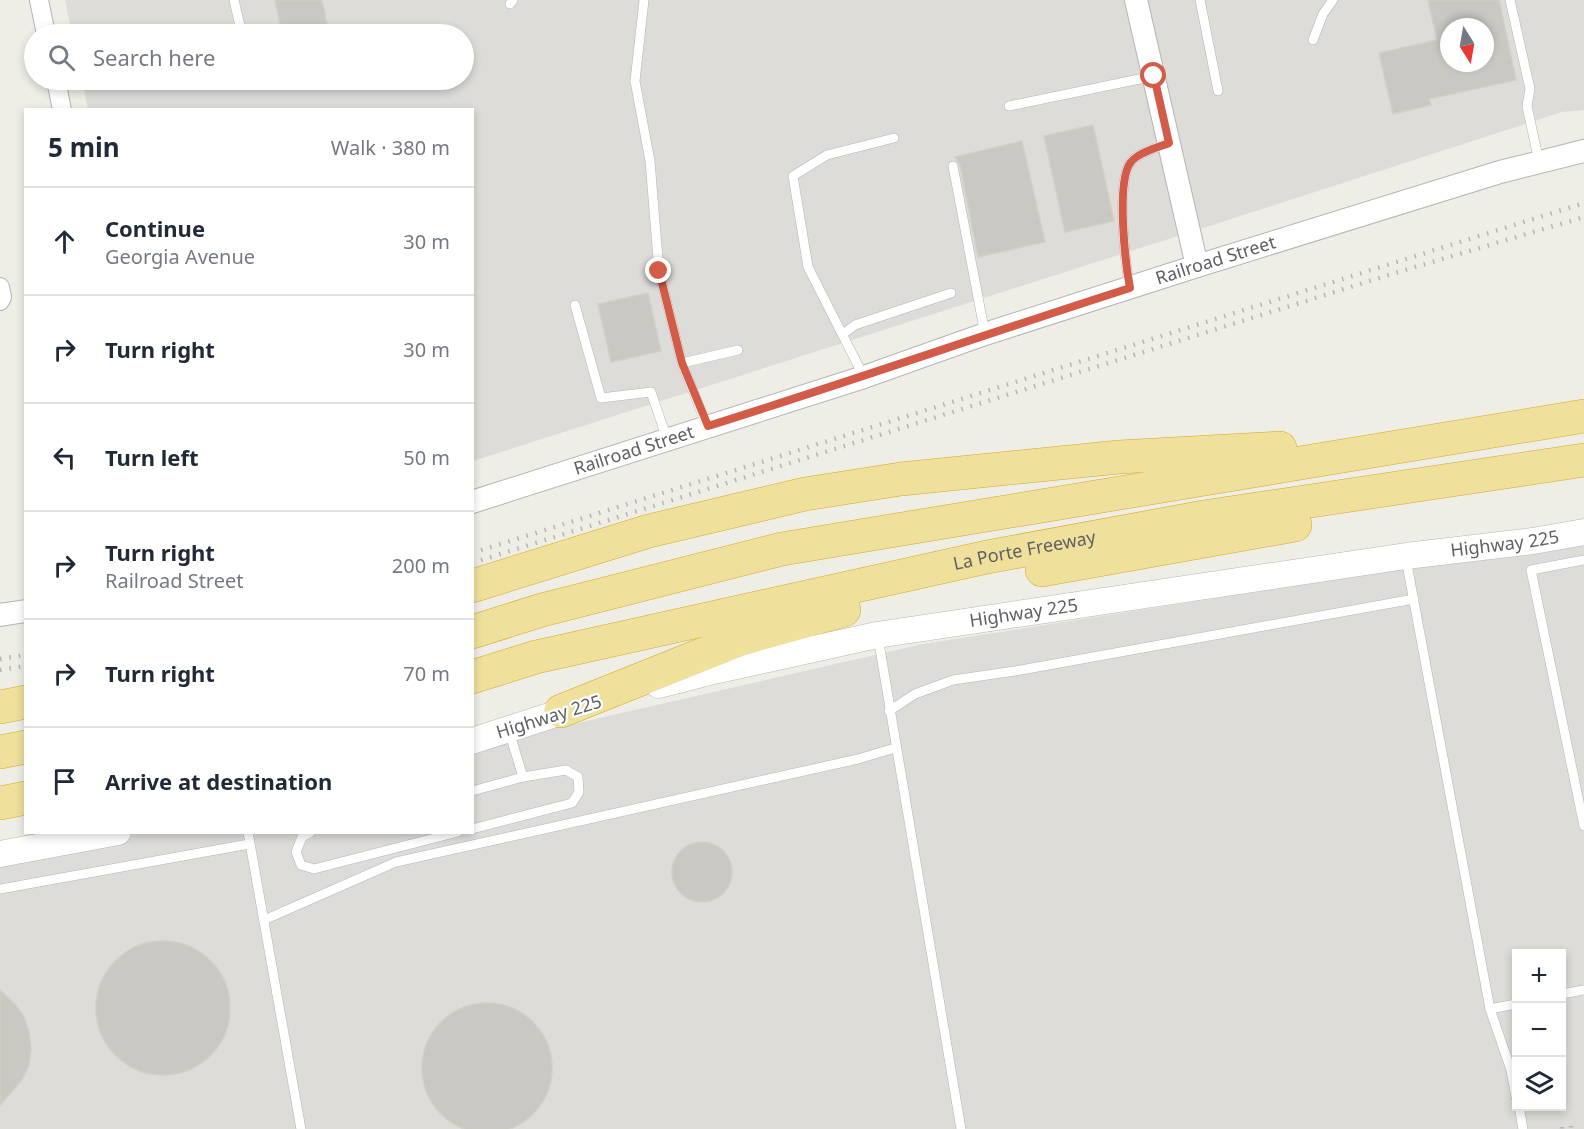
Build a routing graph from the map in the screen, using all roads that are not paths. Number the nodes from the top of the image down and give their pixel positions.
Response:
1 (39, 0) edge
2 (234, 0) edge
3 (644, 0) edge
4 (1136, 0) edge
5 (1200, 0) edge
6 (1333, 0) edge
7 (1510, 0) edge
8 (44, 24) edge
9 (240, 24) edge
10 (1312, 40) dead end
11 (1154, 76) junction
12 (58, 90) edge
13 (1218, 91) dead end
14 (1009, 106) dead end
15 (62, 108) edge
16 (894, 138) dead end
17 (1169, 143) junction
18 (1584, 151) edge
19 (1539, 162) junction
20 (953, 166) dead end
21 (1197, 266) junction
22 (0, 287) edge
23 (1130, 288) junction
24 (951, 293) dead end
25 (0, 301) edge
26 (575, 305) dead end
27 (843, 334) junction
28 (985, 334) junction
29 (738, 350) dead end
30 (682, 363) junction
31 (864, 377) junction
32 (1584, 416) edge
33 (708, 426) junction
34 (1453, 438) junction
35 (667, 439) junction
36 (1584, 459) edge
37 (1584, 468) edge
38 (474, 501) edge
39 (1584, 532) edge
40 (1406, 556) junction
41 (1584, 560) edge
42 (474, 585) edge
43 (1414, 599) junction
44 (24, 610) edge
45 (0, 615) edge
46 (474, 631) edge
47 (877, 635) junction
48 (474, 676) edge
49 (24, 702) edge
50 (0, 707) edge
51 (561, 711) junction
52 (889, 711) junction
53 (508, 729) junction
54 (474, 740) edge
55 (24, 747) edge
56 (895, 748) junction
57 (0, 752) edge
58 (524, 777) junction
59 (474, 790) edge
60 (24, 798) edge
61 (0, 803) edge
62 (1584, 826) edge
63 (474, 828) edge
64 (107, 834) edge
65 (248, 834) edge
66 (308, 834) edge
67 (450, 834) edge
68 (249, 844) junction
69 (0, 854) edge
70 (0, 889) edge
71 (264, 920) junction
72 (1584, 990) edge
73 (1566, 993) edge
74 (1512, 1005) edge
75 (1490, 1010) junction
76 (1512, 1075) edge
77 (1520, 1111) edge
78 (302, 1129) edge
79 (961, 1129) edge
80 (1523, 1129) edge

1 - 8 street
2 - 9 lane
3 - 30 lane
4 - 11 street
5 - 13 lane
6 - 10 lane
7 - 19 lane
11 - 14 lane
11 - 17 street
12 - 15 street
16 - 27 lane
17 - 21 street
17 - 23 lane
18 - 19 street, Railroad Street
19 - 21 street, Railroad Street
20 - 28 lane
21 - 23 street, Railroad Street
22 - 25 street
23 - 28 street, Railroad Street
24 - 27 lane
26 - 35 lane
27 - 31 lane
28 - 31 street, Railroad Street
29 - 30 lane
30 - 33 lane
31 - 33 street, Railroad Street
32 - 34 highway
33 - 35 street, Railroad Street
34 - 42 highway
34 - 46 highway
35 - 38 street, Railroad Street
36 - 48 highway, La Porte Freeway
37 - 51 highway
39 - 40 main road, Highway 225
40 - 43 lane
40 - 47 main road, Highway 225
41 - 62 lane
43 - 52 lane
43 - 75 lane
44 - 45 street
47 - 51 main road, Highway 225
47 - 52 lane
49 - 50 highway
51 - 53 main road, Highway 225
52 - 56 lane
53 - 54 main road, Highway 225
53 - 58 lane
55 - 57 highway
56 - 71 lane
56 - 79 lane
58 - 59 lane
58 - 63 lane
60 - 61 highway
64 - 69 main road
65 - 68 lane
66 - 67 lane
68 - 70 lane
68 - 71 lane
71 - 78 lane
72 - 73 lane
74 - 75 lane
75 - 76 lane
77 - 80 lane

